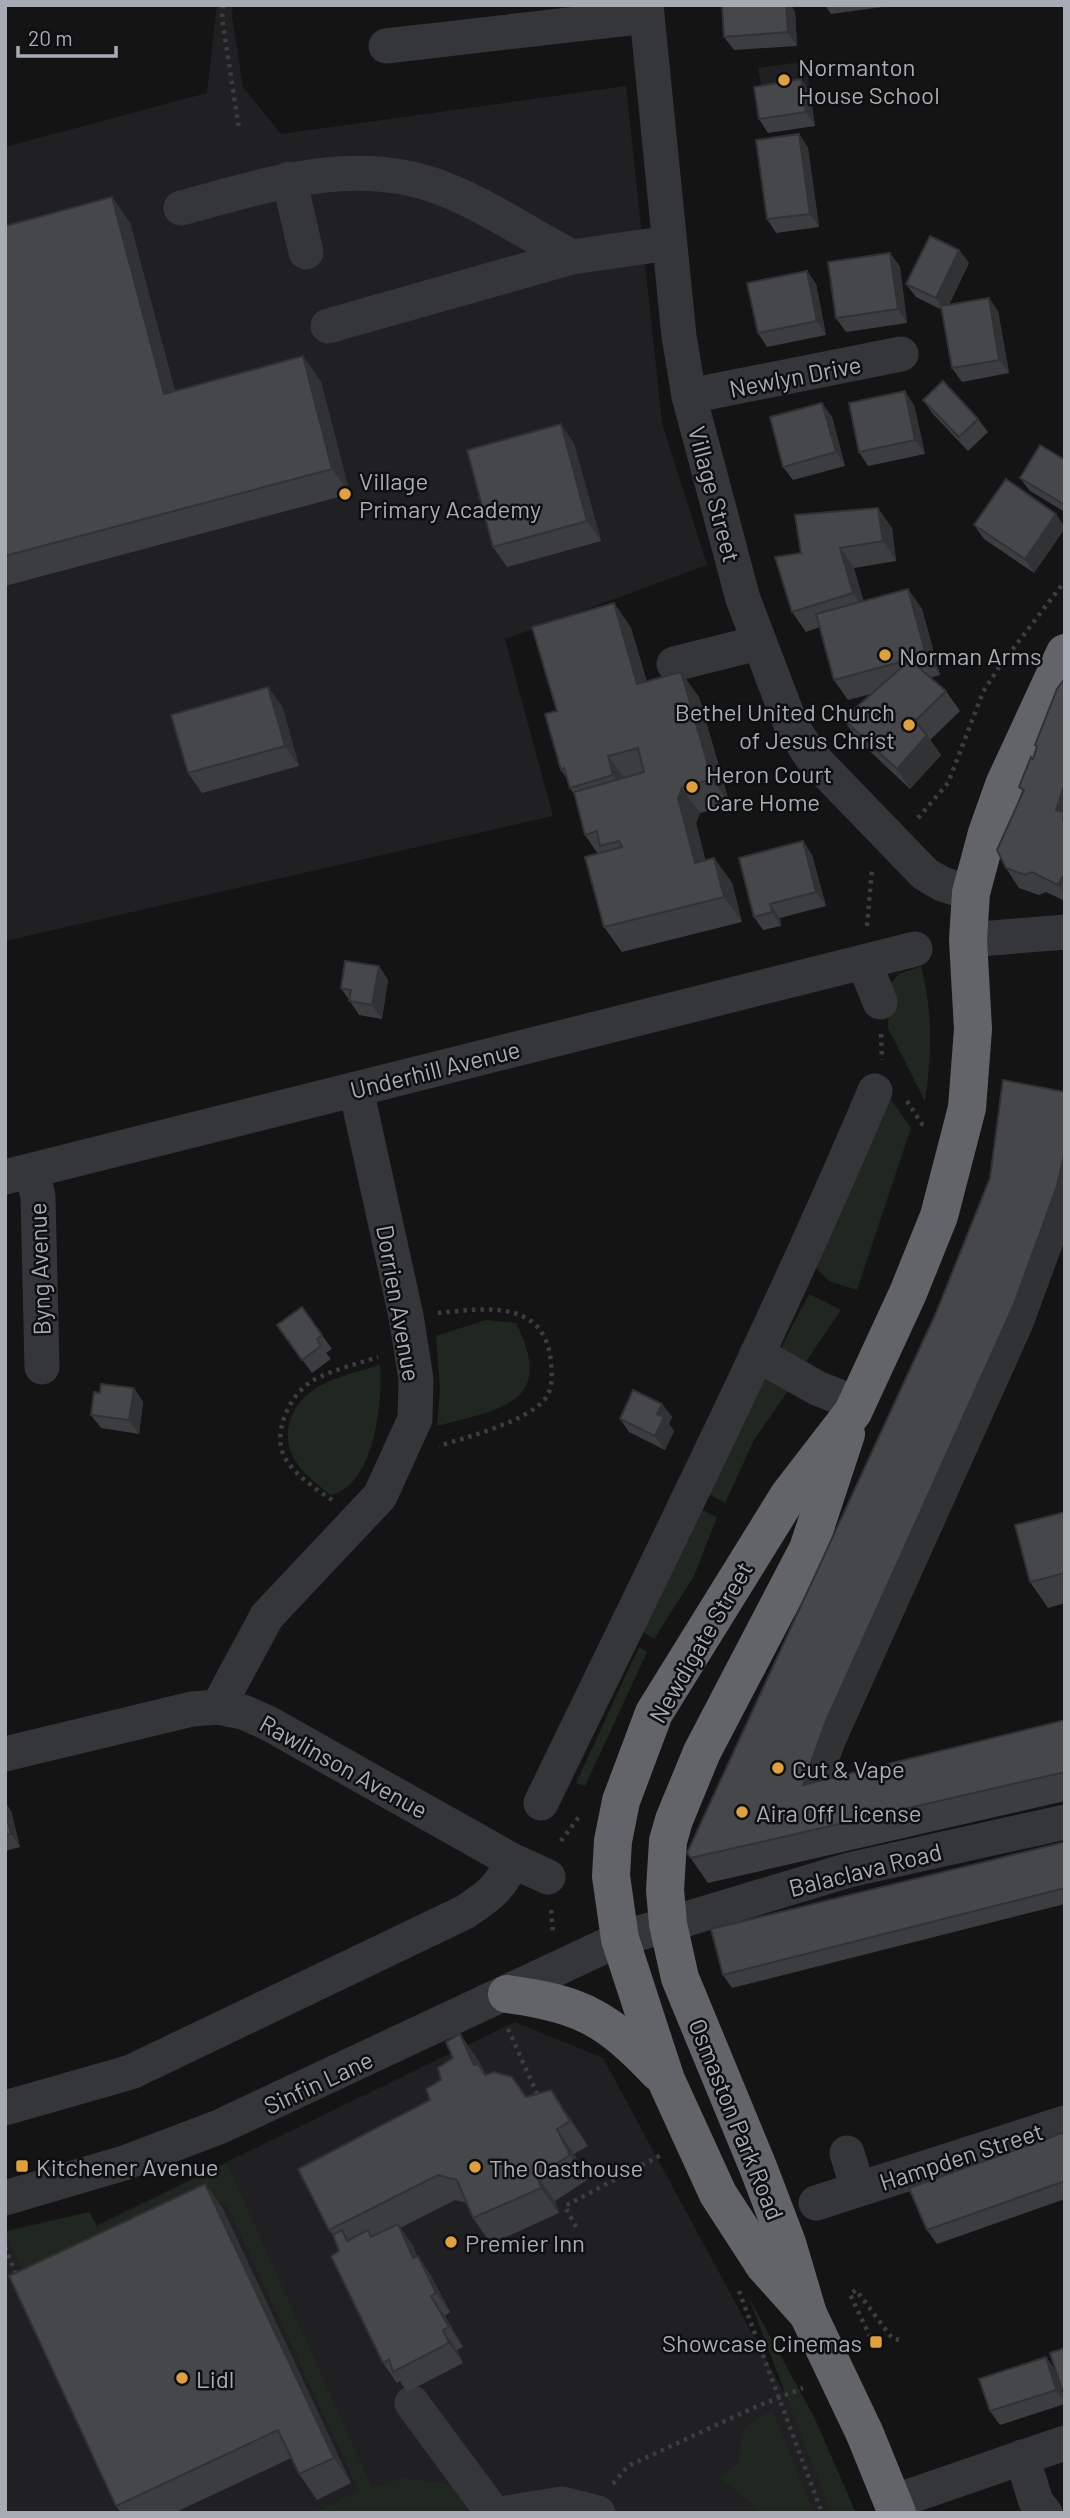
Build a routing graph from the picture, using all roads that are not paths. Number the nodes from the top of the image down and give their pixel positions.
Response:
1 (646, 11) edge
2 (386, 47) dead end
3 (289, 179) junction
4 (181, 208) dead end
5 (669, 243) junction
6 (306, 252) dead end
7 (572, 257) junction
8 (328, 326) dead end
9 (901, 354) dead end
10 (689, 396) junction
11 (758, 643) junction
12 (1065, 653) edge
13 (674, 664) dead end
14 (971, 892) junction
15 (1065, 932) edge
16 (968, 940) junction
17 (915, 949) dead end
18 (864, 962) junction
19 (880, 1002) dead end
20 (886, 1082) road end
21 (356, 1089) junction
22 (19, 1174) edge
23 (757, 1354) junction
24 (43, 1367) dead end
25 (855, 1408) junction
26 (218, 1707) junction
27 (5, 1754) edge
28 (541, 1803) dead end
29 (1065, 1822) edge
30 (512, 1860) junction
31 (548, 1877) dead end
32 (668, 1924) junction
33 (620, 1940) junction
34 (501, 1997) junction
35 (666, 2080) junction
36 (5, 2108) edge
37 (1065, 2123) edge
38 (847, 2153) dead end
39 (858, 2189) junction
40 (5, 2198) edge
41 (816, 2203) dead end
42 (808, 2314) junction
43 (412, 2403) dead end
44 (1065, 2443) edge
45 (1022, 2457) junction
46 (895, 2508) edge
47 (596, 2511) edge
48 (493, 2513) edge
49 (507, 2513) edge
50 (1045, 2513) edge

1 - 2 street
1 - 5 street, Village Street
3 - 4 street
3 - 6 street
3 - 7 street
5 - 7 street
5 - 10 street, Village Street
7 - 8 street
9 - 10 street, Newlyn Drive
10 - 11 street, Village Street
11 - 13 street
11 - 14 street, Village Street
12 - 14 highway, Newdigate Street
14 - 16 highway, Newdigate Street
15 - 16 street
16 - 25 highway, Newdigate Street
17 - 18 street, Underhill Avenue
18 - 19 street
18 - 21 street, Underhill Avenue
20 - 23 street
21 - 22 street, Underhill Avenue
21 - 26 street, Dorrien Avenue
22 - 24 street, Byng Avenue
23 - 25 street
23 - 28 street
25 - 32 highway, Newdigate Street
25 - 33 highway, Newdigate Street
26 - 27 street, Rawlinson Avenue
26 - 30 street, Rawlinson Avenue
29 - 32 street, Balaclava Road
30 - 31 street, Rawlinson Avenue
30 - 36 street
32 - 33 street, Balaclava Road
32 - 42 highway, Osmaston Park Road
33 - 34 street, Sinfin Lane
33 - 35 highway, Osmaston Park Road
34 - 35 highway
34 - 40 street, Sinfin Lane
35 - 42 highway, Osmaston Park Road
37 - 39 street, Hampden Street
38 - 39 street, Hampden Street
39 - 41 street, Hampden Street
42 - 46 highway, Osmaston Park Road
43 - 48 street
44 - 45 street
45 - 46 street
45 - 50 street
47 - 49 street

